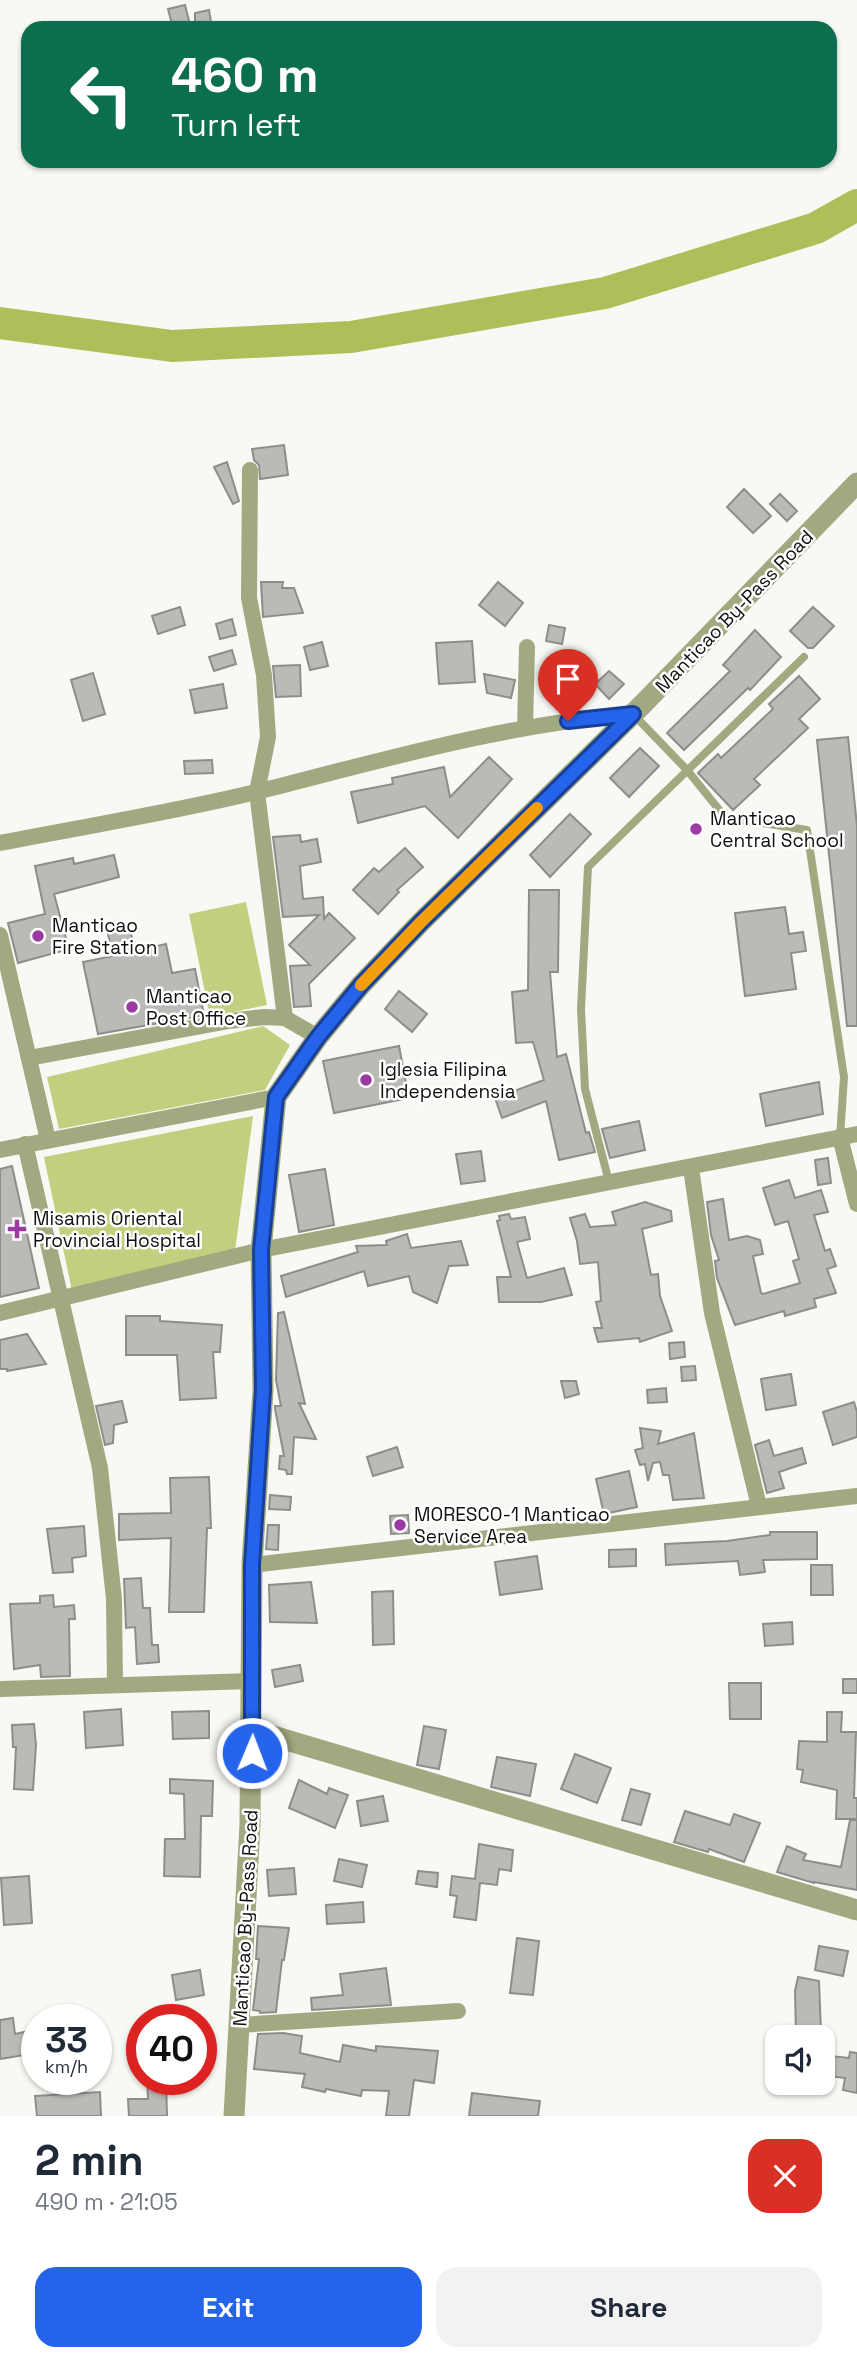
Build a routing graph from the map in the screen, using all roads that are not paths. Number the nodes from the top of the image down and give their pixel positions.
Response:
1 (250, 470) dead end
2 (857, 483) edge
3 (527, 647) dead end
4 (804, 657) dead end
5 (633, 714) junction
6 (525, 728) junction
7 (687, 770) junction
8 (257, 792) junction
9 (0, 843) edge
10 (0, 935) edge
11 (285, 1018) junction
12 (318, 1037) junction
13 (29, 1058) junction
14 (276, 1097) junction
15 (857, 1134) edge
16 (840, 1136) junction
17 (48, 1140) junction
18 (25, 1144) junction
19 (0, 1150) edge
20 (691, 1168) junction
21 (609, 1183) junction
22 (857, 1204) edge
23 (261, 1250) junction
24 (61, 1299) junction
25 (0, 1313) edge
26 (857, 1496) edge
27 (759, 1506) junction
28 (252, 1565) junction
29 (251, 1681) junction
30 (115, 1685) junction
31 (0, 1689) edge
32 (253, 1730) junction
33 (857, 1910) edge
34 (458, 2011) dead end
35 (239, 2025) junction
36 (234, 2116) edge

1 - 8 street
2 - 5 street, Manticao By-Pass Road
3 - 6 street
4 - 7 lane
5 - 6 street
5 - 7 lane
5 - 12 street, Manticao By-Pass Road
6 - 8 street
7 - 16 lane
7 - 21 lane
8 - 9 street
8 - 11 street
10 - 13 street
11 - 12 street
11 - 13 street
12 - 14 street, Manticao By-Pass Road
13 - 17 street
14 - 17 street
14 - 23 street, Manticao By-Pass Road
15 - 16 street
16 - 20 street
16 - 22 street
17 - 18 street
18 - 19 street
18 - 24 street
20 - 21 street
20 - 27 street
21 - 23 street
23 - 24 street
23 - 28 street, Manticao By-Pass Road
24 - 25 street
24 - 30 street
26 - 27 street
27 - 28 street
28 - 29 street, Manticao By-Pass Road
29 - 30 street
29 - 32 street, Manticao By-Pass Road
30 - 31 street
32 - 33 street
32 - 35 street, Manticao By-Pass Road
34 - 35 street
35 - 36 street, Manticao By-Pass Road

